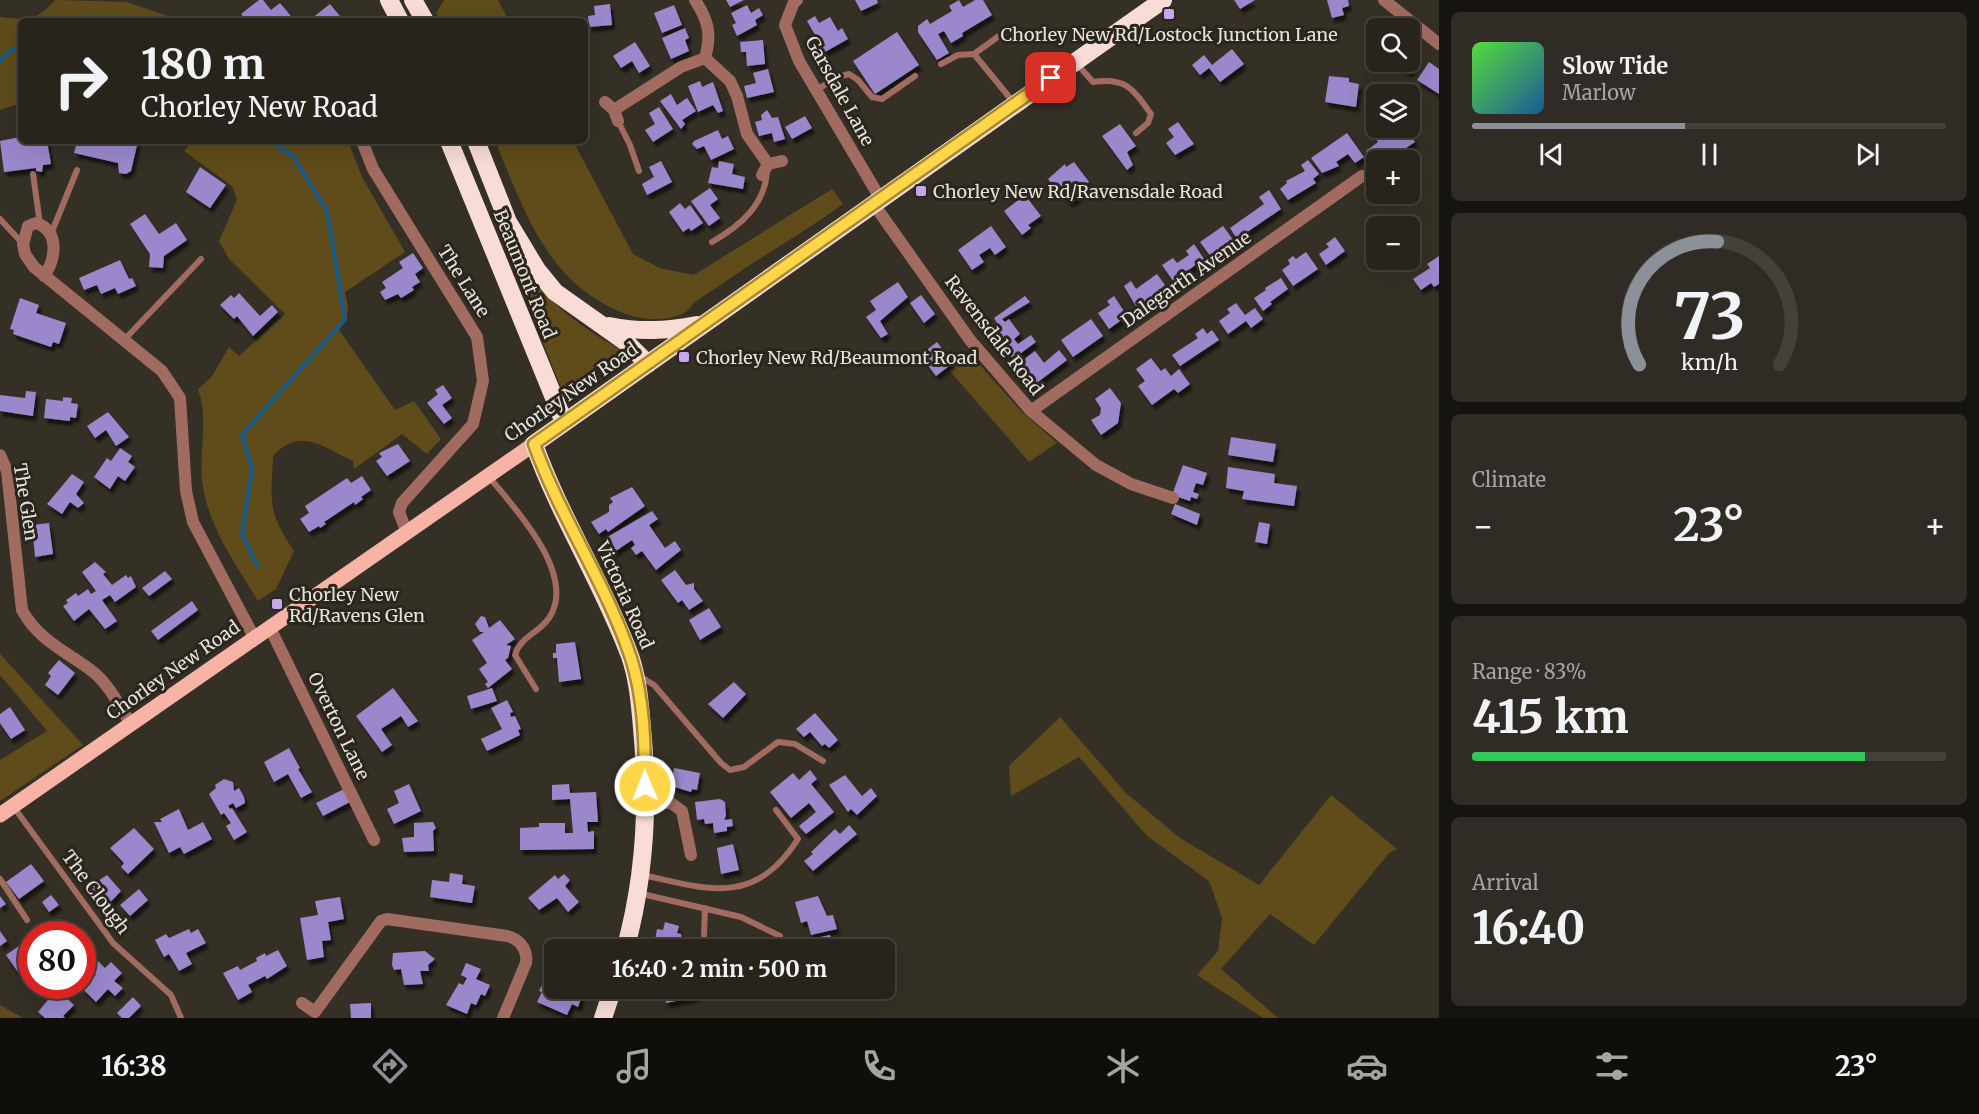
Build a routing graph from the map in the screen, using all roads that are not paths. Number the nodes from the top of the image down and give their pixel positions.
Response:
1 (695, 0) edge
2 (797, 0) edge
3 (1163, 0) edge
4 (1384, 0) edge
5 (416, 1) edge
6 (395, 12) edge
7 (424, 18) edge
8 (999, 36) dead end
9 (1439, 44) edge
10 (974, 54) junction
11 (705, 58) junction
12 (1075, 62) junction
13 (941, 64) dead end
14 (915, 76) dead end
15 (817, 90) junction
16 (1014, 104) junction
17 (612, 111) joint
18 (1136, 133) dead end
19 (363, 144) edge
20 (450, 144) edge
21 (477, 144) edge
22 (782, 161) dead end
23 (77, 170) dead end
24 (765, 170) junction
25 (639, 171) dead end
26 (33, 174) dead end
27 (1362, 176) dead end
28 (876, 200) junction
29 (0, 219) edge
30 (40, 225) junction
31 (51, 235) junction
32 (712, 242) dead end
33 (23, 244) junction
34 (201, 259) dead end
35 (44, 276) junction
36 (705, 323) junction
37 (601, 324) junction
38 (124, 340) junction
39 (648, 364) junction
40 (1031, 411) junction
41 (564, 422) junction
42 (534, 444) junction
43 (0, 455) edge
44 (488, 476) junction
45 (1173, 498) dead end
46 (407, 533) junction
47 (270, 628) junction
48 (255, 639) junction
49 (635, 674) junction
50 (536, 689) dead end
51 (131, 724) junction
52 (823, 761) dead end
53 (646, 802) junction
54 (13, 806) junction
55 (776, 810) dead end
56 (0, 815) edge
57 (374, 840) dead end
58 (690, 855) dead end
59 (640, 874) junction
60 (0, 879) edge
61 (638, 893) junction
62 (705, 908) junction
63 (27, 920) dead end
64 (704, 936) dead end
65 (780, 936) dead end
66 (628, 939) edge
67 (610, 999) edge
68 (302, 1004) dead end
69 (182, 1018) edge
70 (503, 1018) edge
71 (603, 1018) edge

1 - 11 street
2 - 15 street, Garsdale Lane
3 - 12 highway, Chorley New Road
4 - 9 street
5 - 6 street
5 - 7 highway
8 - 10 lane
10 - 13 lane
10 - 16 lane
11 - 17 street
11 - 24 street
12 - 16 highway, Chorley New Road
12 - 18 lane
14 - 15 lane
15 - 28 street, Garsdale Lane
16 - 28 highway, Chorley New Road
17 - 25 lane
19 - 46 street, The Lane
20 - 41 highway, Beaumont Road
21 - 37 highway, Beaumont Road
22 - 24 street
23 - 31 lane
24 - 32 lane
26 - 30 lane
27 - 40 street, Dalegarth Avenue
28 - 36 highway, Chorley New Road
28 - 40 street, Ravensdale Road
29 - 33 lane
30 - 31 street
30 - 33 street
31 - 35 street
33 - 35 street
34 - 38 lane
35 - 38 street
36 - 37 highway
36 - 39 highway, Chorley New Road
37 - 39 highway, Beaumont Road
38 - 48 street
39 - 41 highway, Chorley New Road
40 - 45 street, Ravensdale Road
41 - 42 highway, Chorley New Road
42 - 44 main road, Chorley New Road
42 - 49 highway, Victoria Road
43 - 51 street, The Glen
44 - 46 main road, Chorley New Road
44 - 50 lane
46 - 47 main road, Chorley New Road
47 - 48 main road, Chorley New Road
47 - 57 street, Overton Lane
48 - 51 main road, Chorley New Road
49 - 52 lane
49 - 53 highway, Victoria Road
51 - 54 main road, Chorley New Road
53 - 58 street
53 - 59 highway, Victoria Road
54 - 56 main road, Chorley New Road
54 - 69 lane, The Clough
55 - 59 lane
59 - 61 highway, Victoria Road
60 - 63 lane
61 - 62 lane
61 - 66 highway, Victoria Road
62 - 64 lane
62 - 65 lane
67 - 71 highway
68 - 70 street

